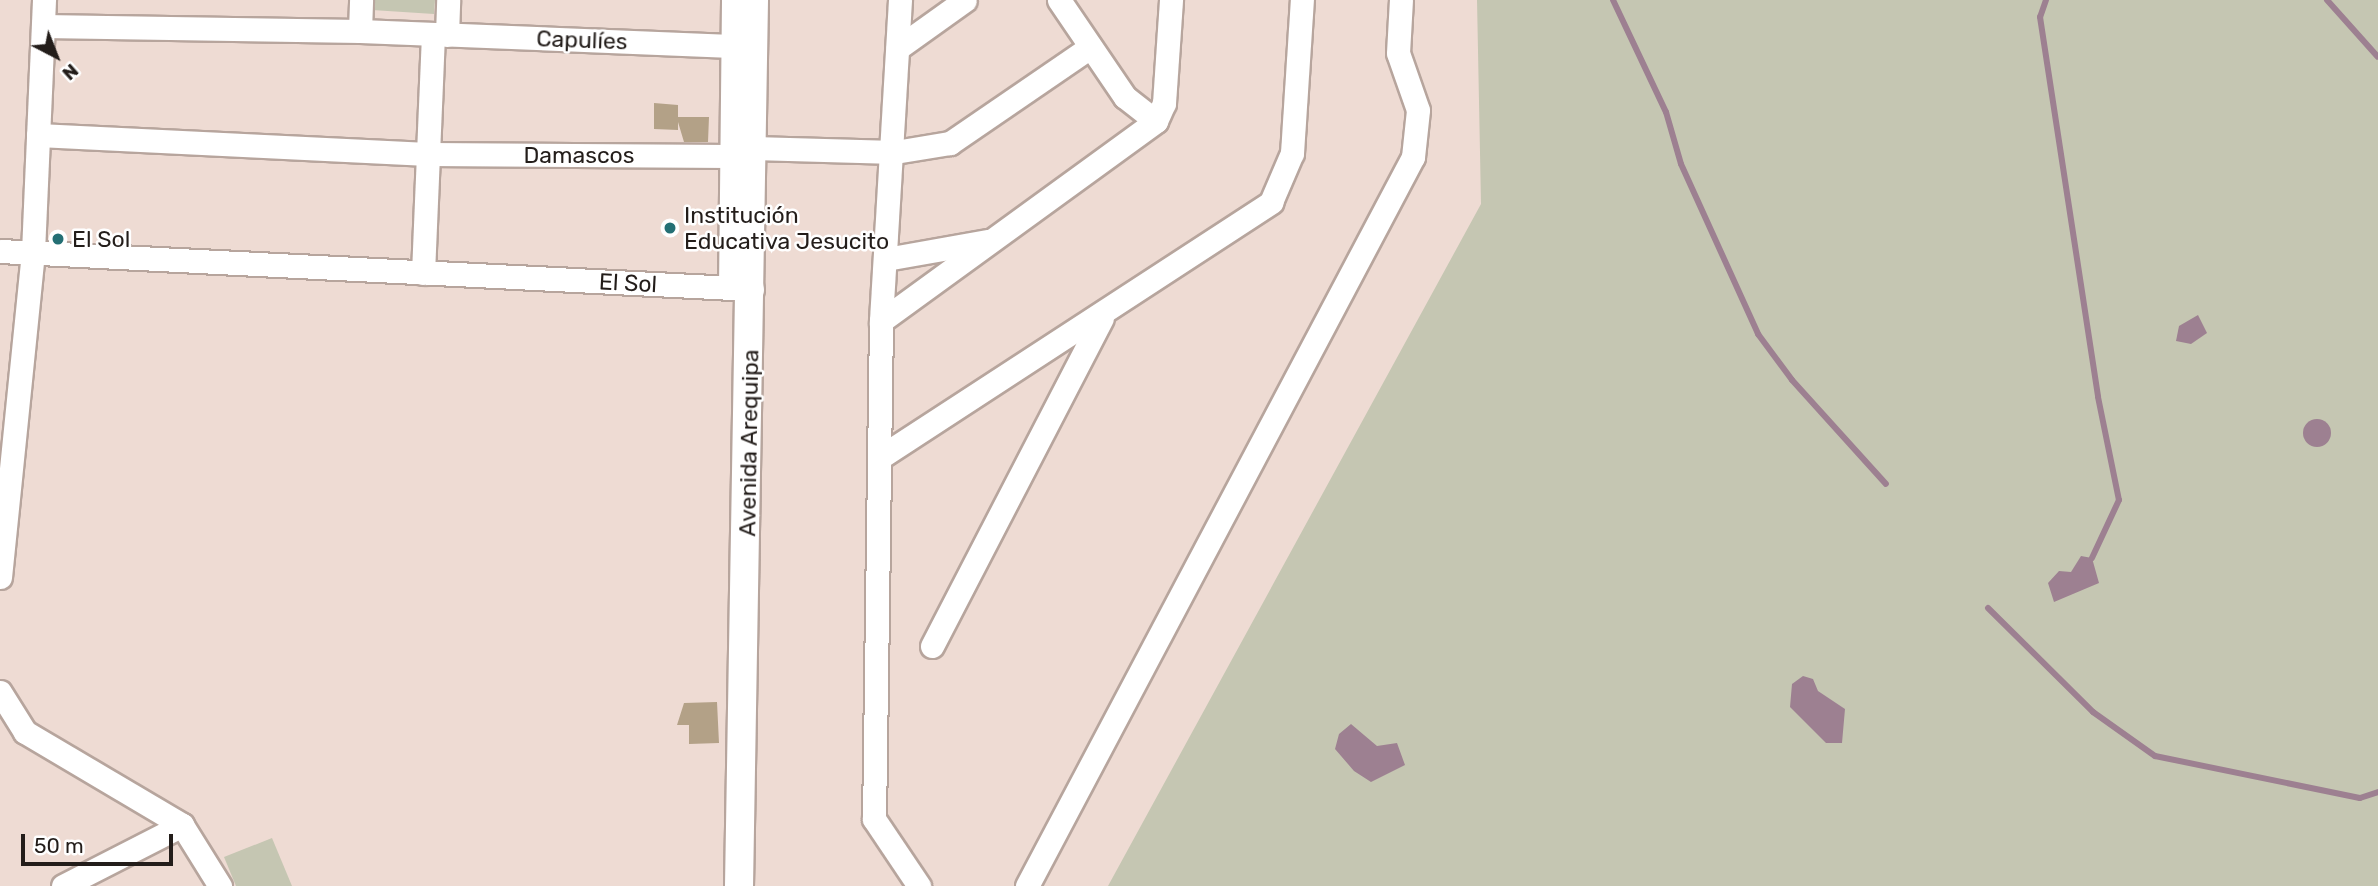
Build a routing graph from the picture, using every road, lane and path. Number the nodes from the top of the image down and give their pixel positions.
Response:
1 (44, 0) edge
2 (361, 0) edge
3 (448, 0) edge
4 (733, 0) edge
5 (754, 0) edge
6 (900, 0) edge
7 (965, 0) edge
8 (1059, 0) edge
9 (1171, 0) edge
10 (1302, 0) edge
11 (1401, 0) edge
12 (43, 26) junction
13 (360, 31) junction
14 (440, 34) junction
15 (732, 46) junction
16 (1090, 47) junction
17 (898, 48) junction
18 (1156, 121) junction
19 (38, 135) junction
20 (742, 152) junction
21 (895, 152) junction
22 (428, 154) junction
23 (995, 240) junction
24 (0, 251) edge
25 (33, 253) junction
26 (886, 260) junction
27 (423, 273) junction
28 (741, 288) junction
29 (1103, 315) junction
30 (881, 321) junction
31 (881, 456) junction
32 (0, 577) edge
33 (932, 646) dead end
34 (0, 692) edge
35 (183, 825) junction
36 (64, 886) edge
37 (220, 886) edge
38 (739, 886) edge
39 (919, 886) edge
40 (1027, 886) edge

1 - 12 street
2 - 13 street
3 - 14 street
4 - 15 street
5 - 20 street, Avenida Arequipa
6 - 17 street
7 - 17 street
8 - 16 street
9 - 18 street
10 - 29 street
11 - 40 street
12 - 13 street, Capulíes
12 - 19 street
13 - 14 street, Capulíes
14 - 15 street, Capulíes
14 - 22 street
15 - 20 street
16 - 18 street
16 - 21 street, Damascos
17 - 21 street
18 - 23 street
19 - 22 street, Damascos
19 - 25 street
20 - 21 street, Damascos
20 - 22 street, Damascos
20 - 28 street, Avenida Arequipa
21 - 26 street
22 - 27 street
23 - 26 street
23 - 30 street
24 - 25 street, El Sol
25 - 27 street, El Sol
25 - 32 street
26 - 30 street
27 - 28 street, El Sol
28 - 38 street, Avenida Arequipa
29 - 31 street
29 - 33 street
30 - 31 street
31 - 39 street
34 - 35 street
35 - 36 street
35 - 37 street

